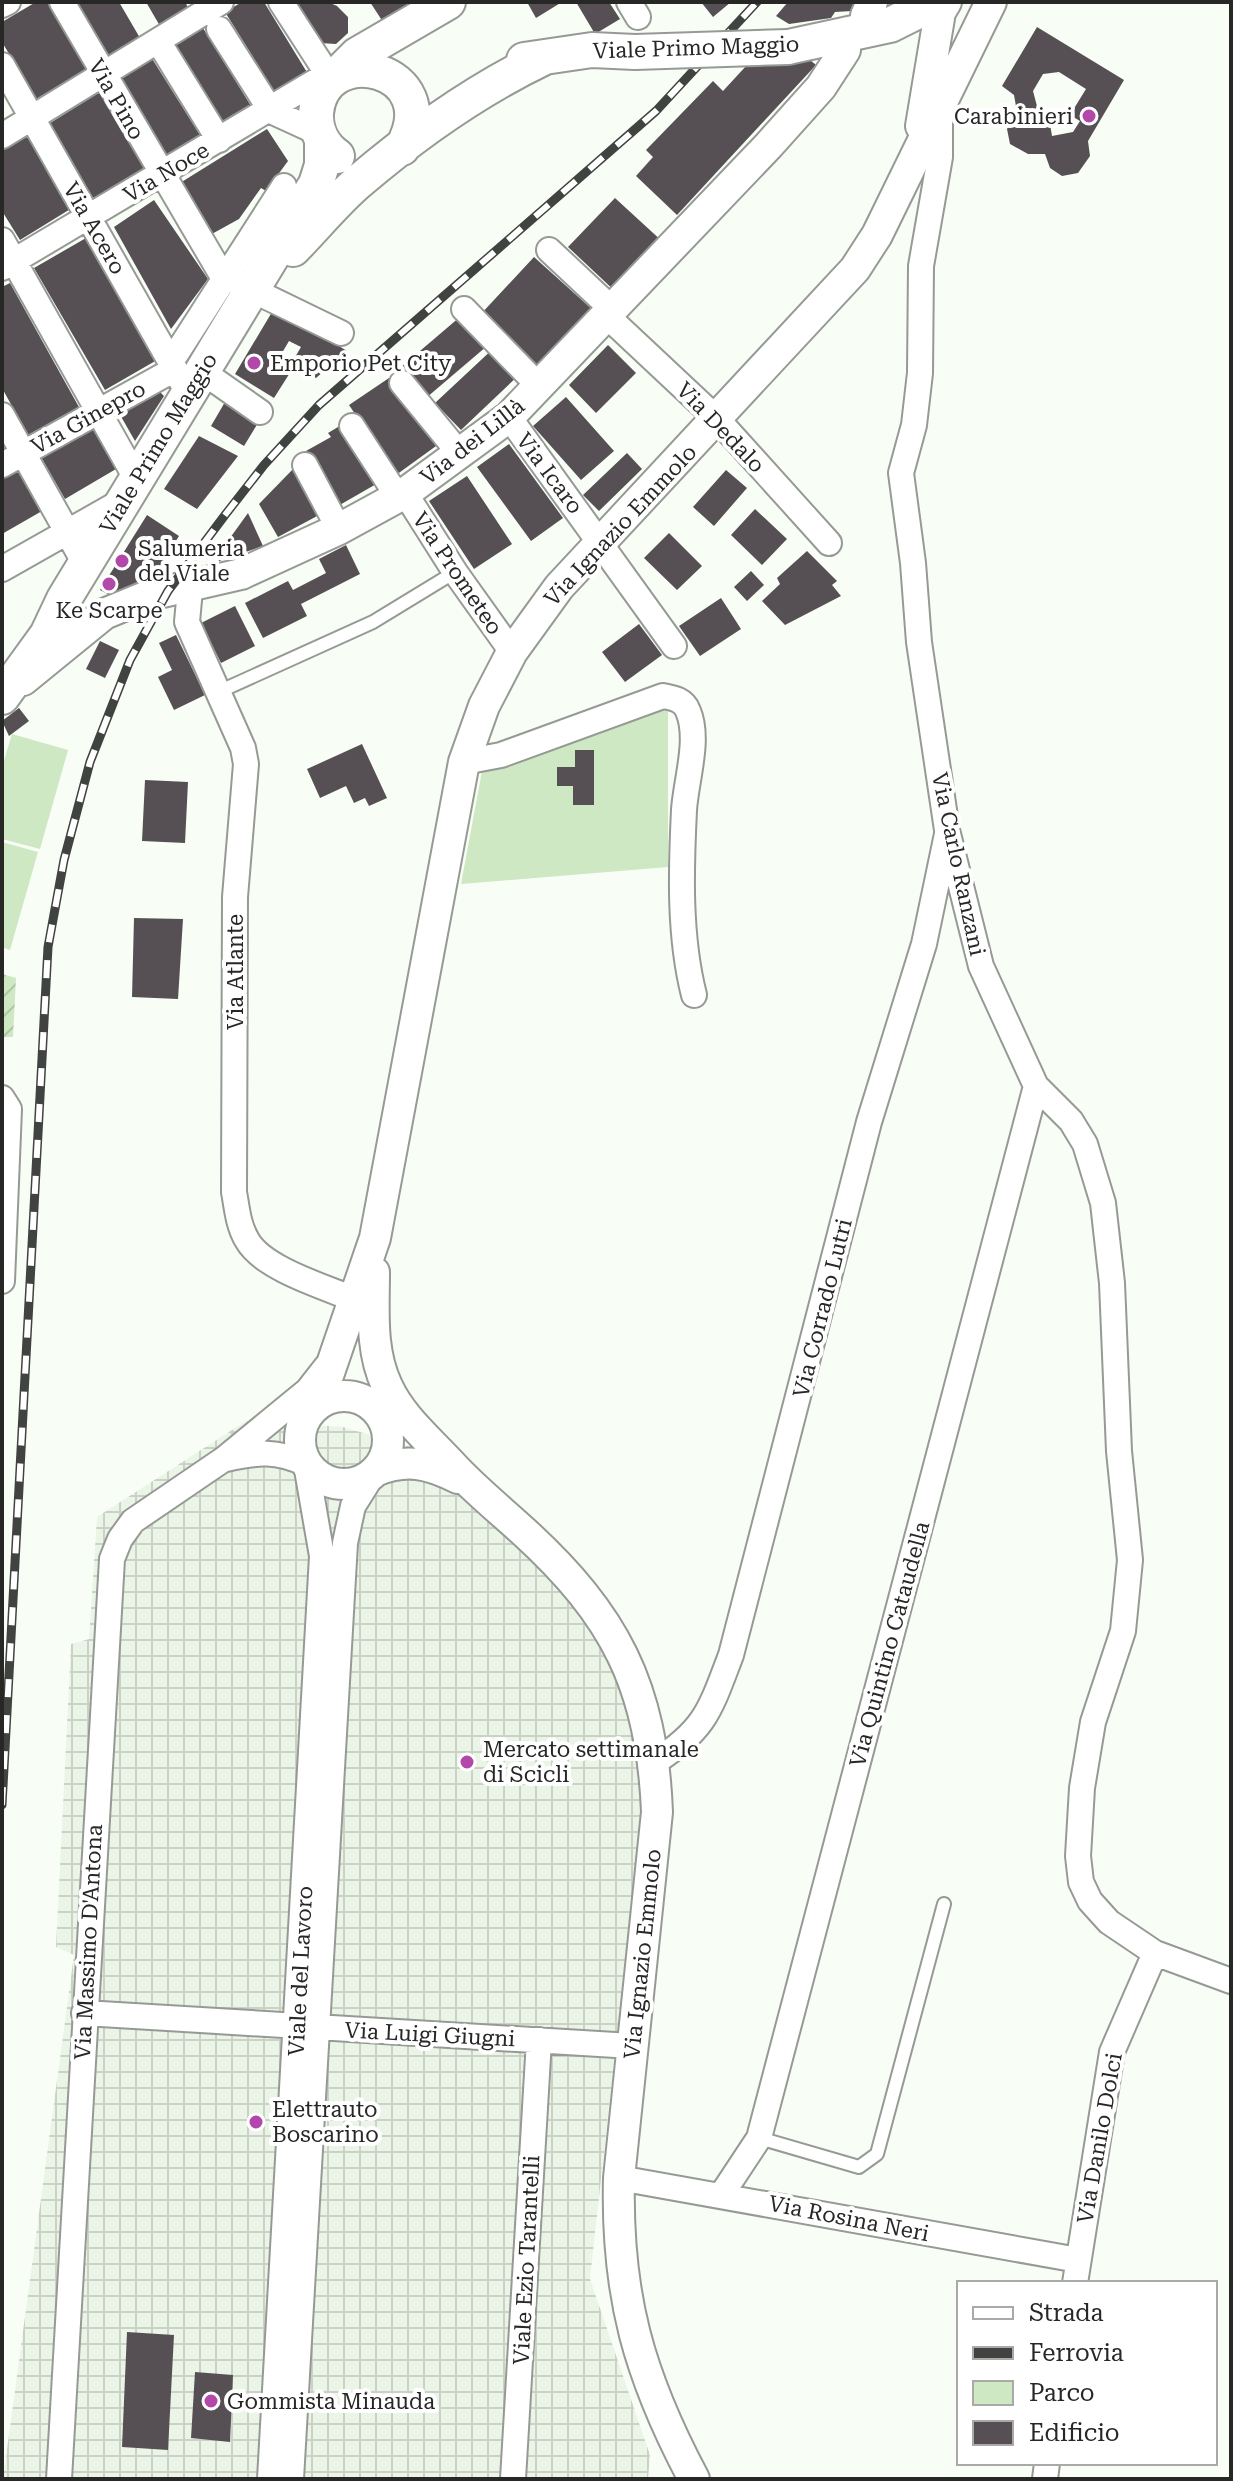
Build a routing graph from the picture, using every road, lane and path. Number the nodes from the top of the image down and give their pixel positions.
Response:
1 (8, 2) edge
2 (62, 2) edge
3 (281, 2) edge
4 (448, 2) edge
5 (457, 2) edge
6 (936, 2) edge
7 (946, 2) edge
8 (964, 2) edge
9 (991, 2) edge
10 (2, 5) edge
11 (213, 11) edge
12 (876, 14) edge
13 (158, 41) junction
14 (972, 43) junction
15 (845, 50) dead end
16 (545, 57) junction
17 (2, 65) edge
18 (103, 75) junction
19 (330, 77) junction
20 (402, 86) junction
21 (934, 94) junction
22 (271, 111) junction
23 (32, 118) junction
24 (2, 136) edge
25 (320, 136) junction
26 (219, 140) junction
27 (393, 155) junction
28 (161, 175) junction
29 (284, 186) dead end
30 (89, 219) junction
31 (2, 240) edge
32 (549, 250) dead end
33 (8, 264) edge
34 (239, 283) junction
35 (464, 309) dead end
36 (611, 314) junction
37 (341, 333) dead end
38 (183, 373) junction
39 (402, 383) dead end
40 (539, 386) junction
41 (260, 412) dead end
42 (98, 413) junction
43 (2, 415) edge
44 (509, 417) junction
45 (718, 420) junction
46 (352, 426) dead end
47 (25, 452) junction
48 (460, 454) junction
49 (2, 465) edge
50 (305, 465) dead end
51 (130, 490) junction
52 (401, 495) junction
53 (339, 529) junction
54 (66, 530) junction
55 (600, 541) junction
56 (829, 543) dead end
57 (85, 564) junction
58 (2, 569) edge
59 (455, 572) junction
60 (190, 589) junction
61 (64, 599) junction
62 (104, 614) junction
63 (674, 646) dead end
64 (512, 652) junction
65 (2, 673) edge
66 (216, 693) junction
67 (2, 697) edge
68 (464, 762) junction
69 (947, 830) junction
70 (694, 995) dead end
71 (1036, 1086) junction
72 (2, 1098) edge
73 (5, 1138) edge
74 (375, 1238) junction
75 (2, 1281) edge
76 (356, 1300) junction
77 (341, 1345) junction
78 (319, 1402) junction
79 (382, 1408) junction
80 (282, 1411) junction
81 (224, 1459) junction
82 (306, 1464) junction
83 (375, 1471) junction
84 (467, 1482) junction
85 (655, 1762) junction
86 (944, 1904) dead end
87 (1155, 1953) junction
88 (1231, 1981) edge
89 (84, 2013) junction
90 (308, 2026) junction
91 (539, 2040) junction
92 (632, 2046) junction
93 (759, 2138) junction
94 (619, 2178) junction
95 (722, 2194) junction
96 (1076, 2272) edge
97 (59, 2479) edge
98 (270, 2479) edge
99 (291, 2479) edge
100 (513, 2479) edge
101 (694, 2479) edge

1 - 10 street
2 - 18 street, Via Pino
3 - 19 street
4 - 19 main road
5 - 20 main road
6 - 12 main road, Viale Primo Maggio
7 - 21 street
8 - 14 street
9 - 14 street, Via Ignazio Emmolo
11 - 13 street
11 - 22 street
12 - 16 main road, Viale Primo Maggio, bridge
12 - 21 street
13 - 18 street
13 - 26 street
14 - 21 street, Via Ignazio Emmolo
15 - 36 street, Via dei Lillà
16 - 20 main road
16 - 27 main road
17 - 23 street, Via Acero
18 - 23 street
18 - 28 street, Via Pino
19 - 20 main road
19 - 22 street, Via Noce
19 - 25 main road
20 - 27 main road
21 - 45 street, Via Ignazio Emmolo
21 - 69 street, Via Carlo Ranzani
22 - 25 street
22 - 26 street, Via Noce
23 - 24 street
23 - 30 street, Via Acero
25 - 27 main road
25 - 34 main road
26 - 28 street, Via Noce
27 - 34 main road
28 - 30 street, Via Noce
28 - 34 street, Via Pino
29 - 34 street
30 - 33 street, Via Noce
30 - 38 street, Via Acero
31 - 33 street
32 - 36 street, Via Dedalo
33 - 42 street
34 - 37 street
34 - 38 main road, Viale Primo Maggio
35 - 40 street
36 - 40 street, Via dei Lillà
36 - 45 street, Via Dedalo
38 - 41 street
38 - 42 street, Via Ginepro
38 - 51 main road, Viale Primo Maggio
39 - 48 street
40 - 44 street, Via dei Lillà
42 - 47 street, Via Ginepro
42 - 51 street
43 - 47 street
44 - 48 street, Via dei Lillà
44 - 55 street, Via Icaro
45 - 55 street, Via Ignazio Emmolo
45 - 56 street, Via Dedalo
46 - 52 street, Via Prometeo
47 - 49 street, Via Ginepro
47 - 54 street
48 - 52 street, Via dei Lillà
50 - 53 street
51 - 54 street
51 - 57 main road, Viale Primo Maggio
52 - 53 street, Via dei Lillà
52 - 59 street, Via Prometeo
53 - 60 street, Via dei Lillà
54 - 57 street
54 - 58 street
55 - 63 street, Via Icaro
55 - 64 street, Via Ignazio Emmolo
57 - 61 main road, Viale Primo Maggio
59 - 64 street, Via Prometeo
59 - 66 lane
60 - 62 street, Via dei Lillà
60 - 66 street, Via Atlante
61 - 62 street
61 - 65 main road
61 - 67 main road
62 - 67 street, Via dei Lillà
64 - 68 street, Via Ignazio Emmolo
66 - 76 street, Via Atlante
68 - 70 street
68 - 74 street, Via Ignazio Emmolo
69 - 71 street, Via Carlo Ranzani
69 - 85 street, Via Corrado Lutri
71 - 87 street, Via Carlo Ranzani
71 - 93 street, Via Quintino Cataudella
72 - 73 street
73 - 75 street
74 - 76 street
74 - 79 street
76 - 77 street
77 - 78 street
77 - 80 street, Via Massimo D'Antona
78 - 79 street
78 - 80 street
78 - 82 street
79 - 83 street
79 - 84 street
80 - 81 street, Via Massimo D'Antona
81 - 82 street
81 - 89 street, Via Massimo D'Antona
82 - 83 street
82 - 90 street, Viale del Lavoro
83 - 84 street
83 - 90 street
84 - 85 street, Via Ignazio Emmolo
85 - 92 street, Via Ignazio Emmolo
86 - 93 lane
87 - 88 street, Via Carlo Ranzani
87 - 96 street, Via Danilo Dolci
89 - 90 street, Via Luigi Giugni
89 - 97 street, Via Massimo D'Antona
90 - 91 street, Via Luigi Giugni
90 - 98 street, Viale del Lavoro
90 - 99 street
91 - 92 street, Via Luigi Giugni
91 - 100 street, Viale Ezio Tarantelli
92 - 94 street, Via Ignazio Emmolo
93 - 95 street, Via Quintino Cataudella
94 - 95 street, Via Rosina Neri
94 - 101 street, Via Ignazio Emmolo
95 - 96 street, Via Rosina Neri

